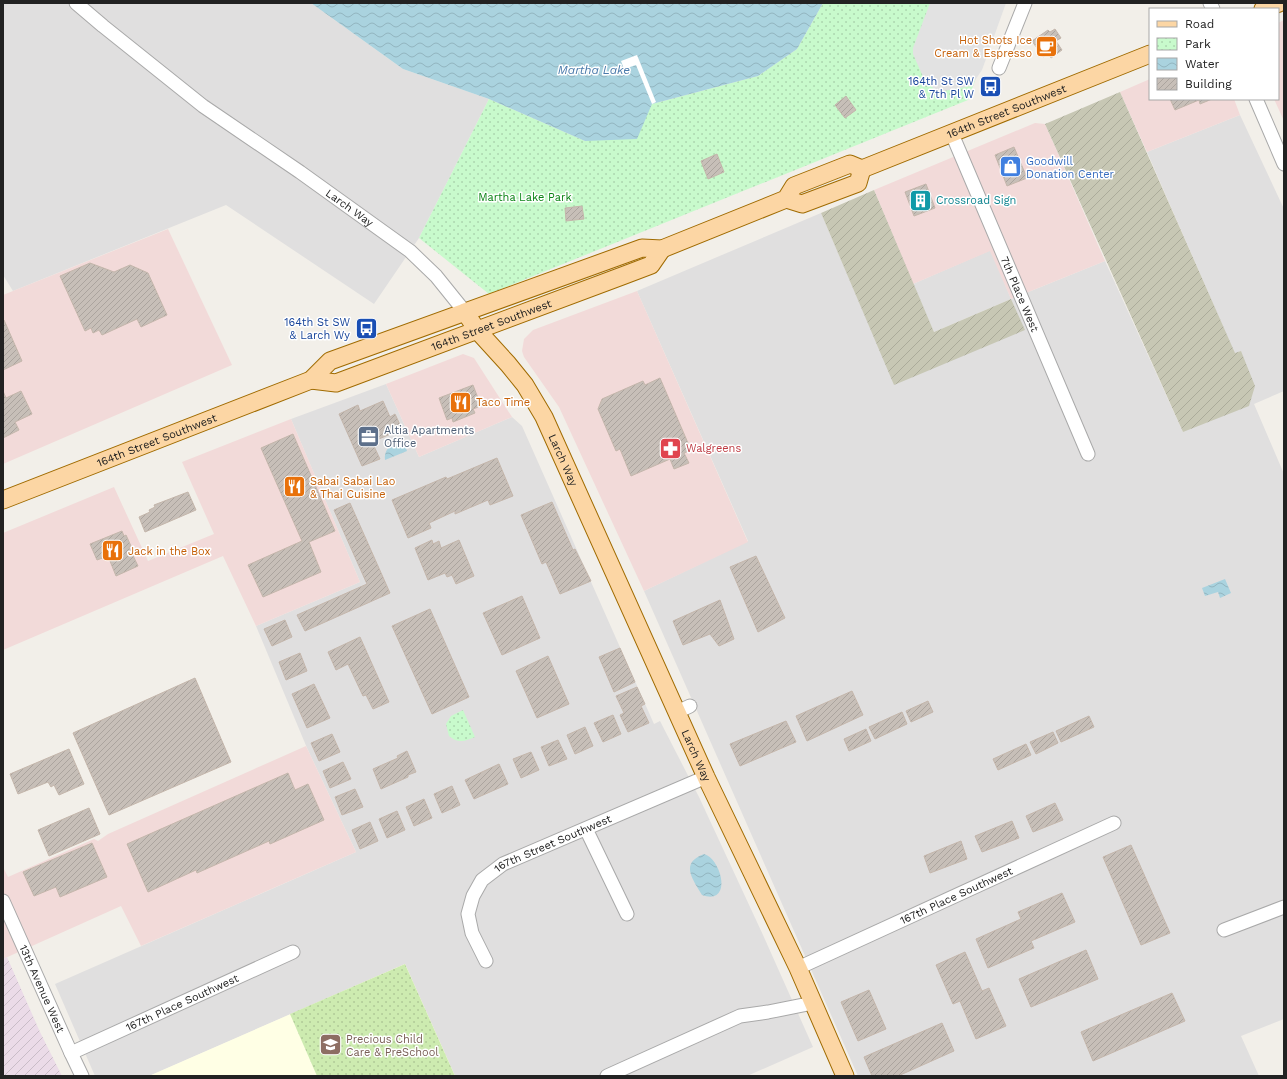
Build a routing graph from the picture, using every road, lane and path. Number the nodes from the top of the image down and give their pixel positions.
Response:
1 (76, 3) edge
2 (1025, 3) edge
3 (1279, 3) edge
4 (1266, 8) edge
5 (1149, 54) edge
6 (999, 68) dead end
7 (1256, 100) edge
8 (952, 134) junction
9 (1284, 164) edge
10 (662, 249) junction
11 (465, 312) junction
12 (477, 330) junction
13 (311, 380) junction
14 (1088, 454) dead end
15 (3, 500) edge
16 (706, 777) junction
17 (1114, 823) dead end
18 (586, 829) junction
19 (3, 900) edge
20 (1284, 907) edge
21 (627, 914) dead end
22 (1224, 930) dead end
23 (293, 952) dead end
24 (486, 961) dead end
25 (798, 968) junction
26 (813, 1003) junction
27 (71, 1053) junction
28 (82, 1076) edge
29 (607, 1076) edge
30 (845, 1076) edge

1 - 11 street, Larch Way
2 - 6 street
3 - 4 main road
5 - 8 main road, 164th Street Southwest
7 - 9 street
8 - 10 main road, 164th Street Southwest
8 - 14 street, 7th Place West
10 - 11 main road, 164th Street Southwest
10 - 12 main road, 164th Street Southwest
11 - 12 main road, Larch Way
11 - 13 main road, 164th Street Southwest
12 - 13 main road, 164th Street Southwest
12 - 16 main road, Larch Way
13 - 15 main road, 164th Street Southwest
16 - 18 street, 167th Street Southwest
16 - 25 main road, Larch Way
17 - 25 street, 167th Place Southwest
18 - 21 street
18 - 24 street, 167th Street Southwest
19 - 27 street, 13th Avenue West
20 - 22 street
23 - 27 street, 167th Place Southwest
25 - 26 main road, Larch Way
26 - 29 street
26 - 30 main road, Larch Way
27 - 28 street, 13th Avenue West

